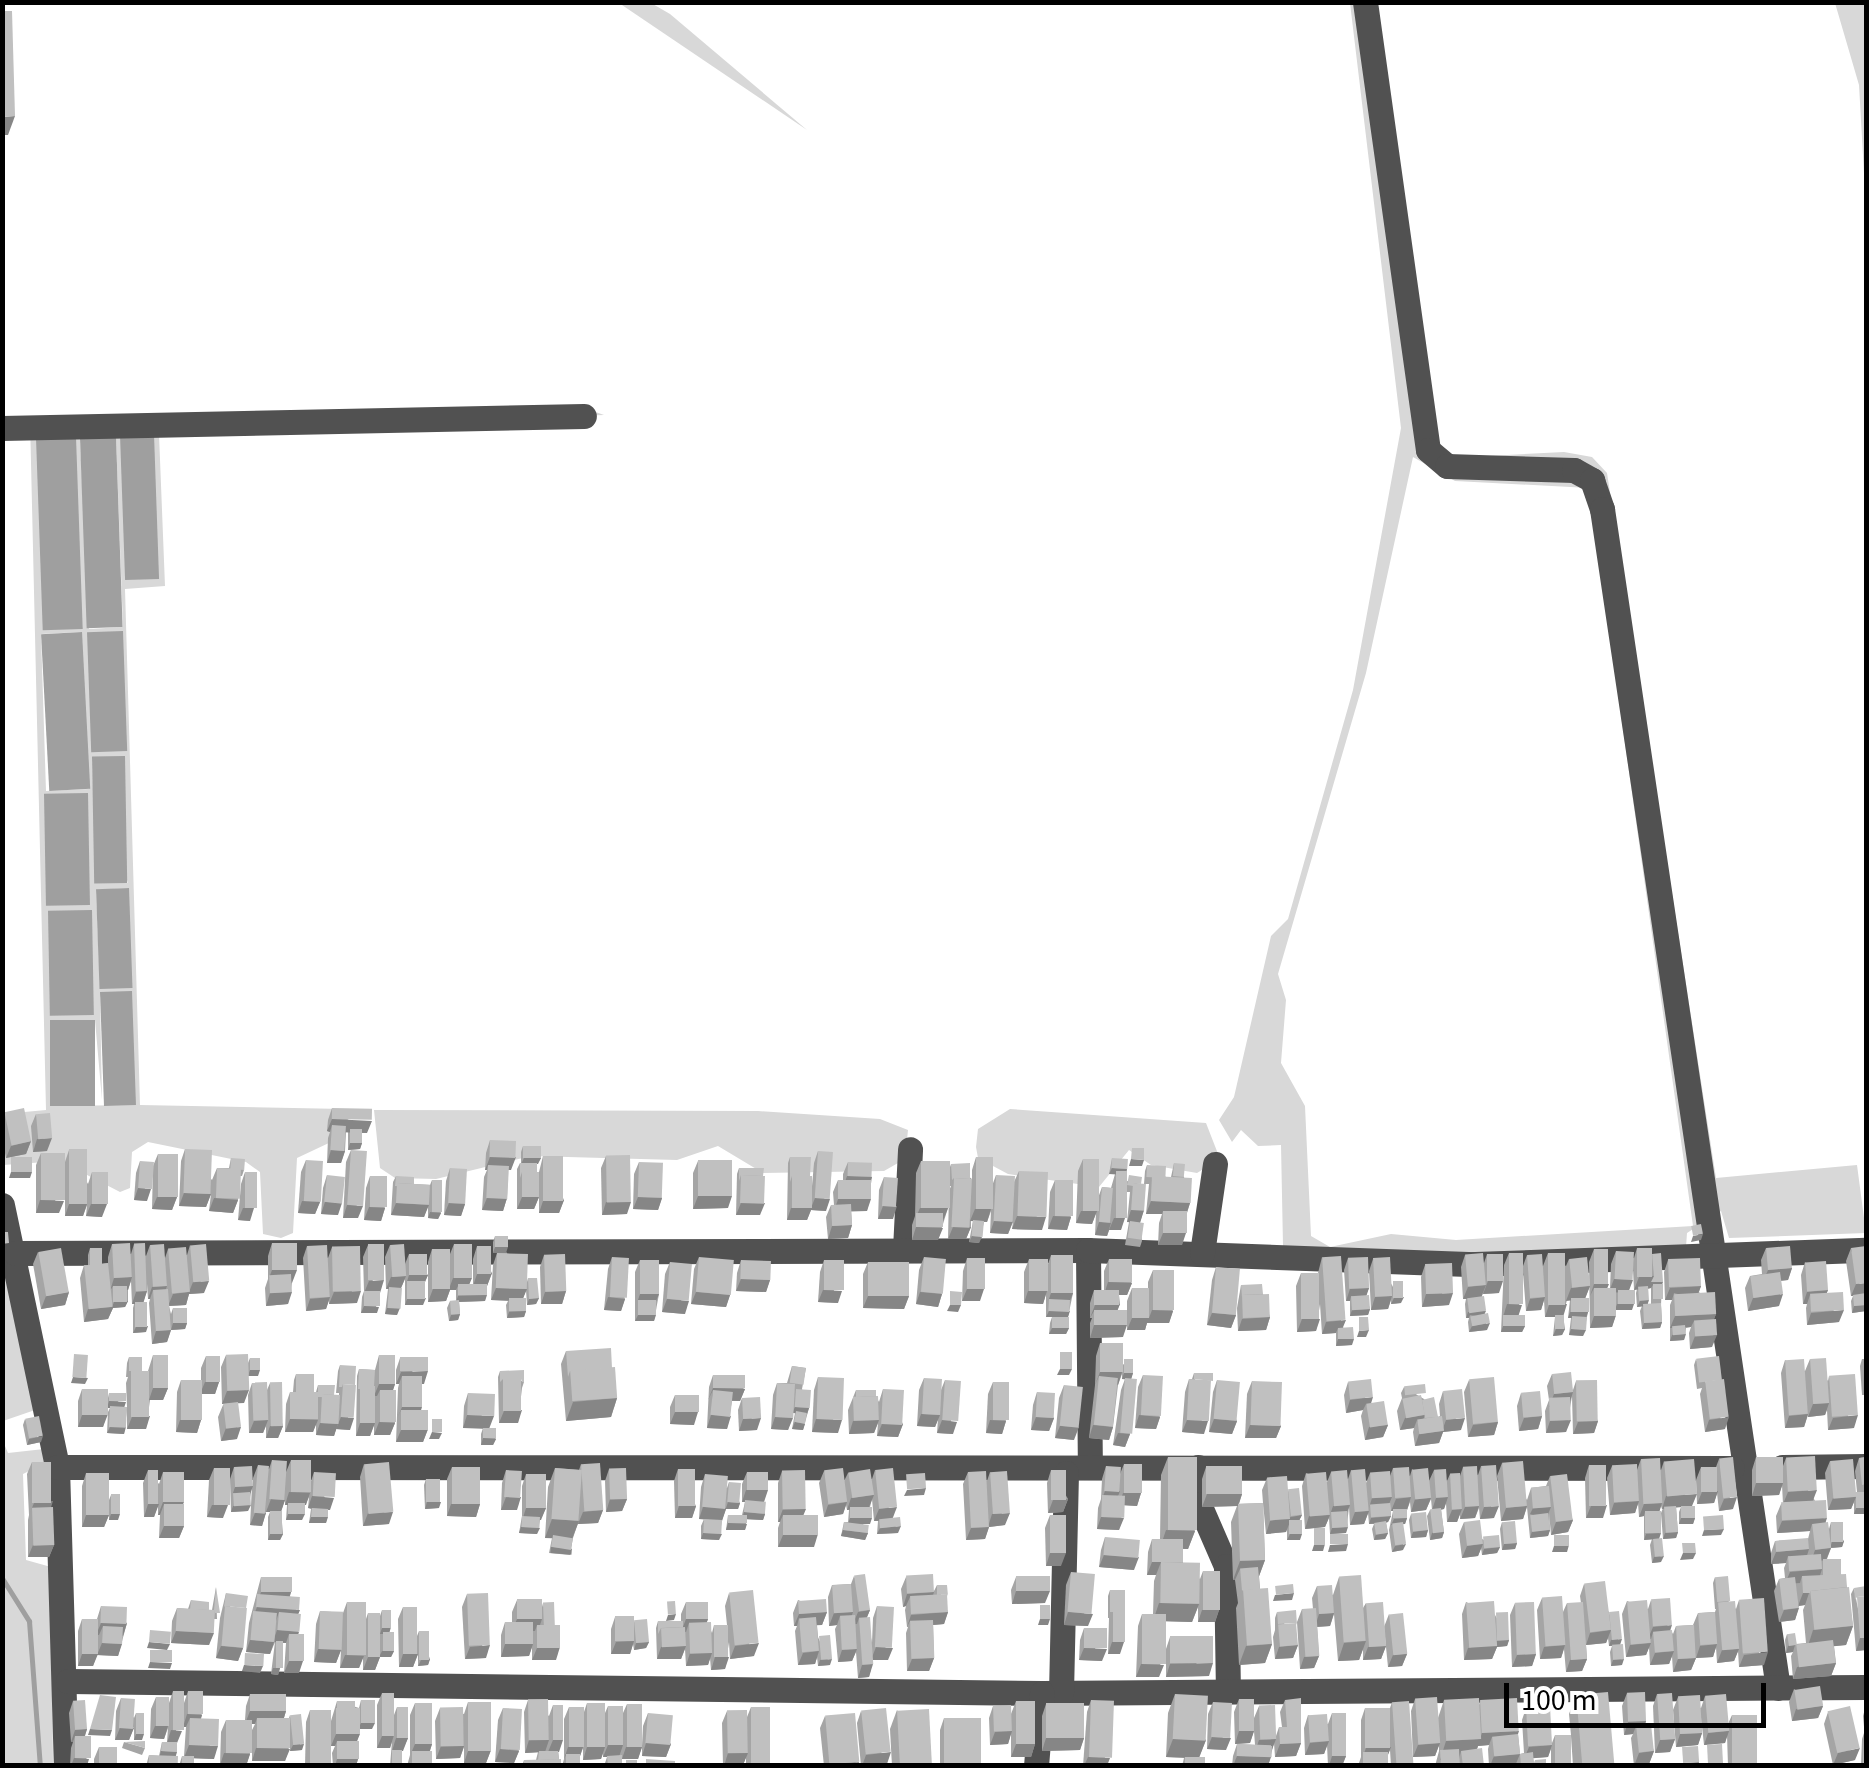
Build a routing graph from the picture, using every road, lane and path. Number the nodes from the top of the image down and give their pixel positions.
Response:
1 (1365, 2) edge
2 (584, 416) dead end
3 (2, 428) edge
4 (910, 1149) dead end
5 (1215, 1164) dead end
6 (2, 1205) edge
7 (904, 1249) junction
8 (1088, 1250) junction
9 (1866, 1250) edge
10 (1202, 1252) junction
11 (15, 1253) junction
12 (1711, 1255) junction
13 (1078, 1463) junction
14 (1866, 1466) edge
15 (1198, 1467) junction
16 (57, 1468) junction
17 (1742, 1468) junction
18 (68, 1681) junction
19 (1778, 1688) junction
20 (1866, 1688) edge
21 (1228, 1690) junction
22 (1051, 1693) junction
23 (66, 1766) edge
24 (1036, 1766) edge

1 - 12 street
2 - 3 street
4 - 7 street
5 - 10 street
6 - 11 street
7 - 8 street
7 - 11 street
8 - 10 street
8 - 13 street
9 - 12 street
10 - 12 street
11 - 16 street
12 - 17 street
13 - 15 street
13 - 16 street
13 - 22 street
14 - 17 street
15 - 17 street
15 - 21 street
16 - 18 street
17 - 19 street
18 - 22 street
18 - 23 street
19 - 20 street
19 - 21 street
21 - 22 street
22 - 24 street

